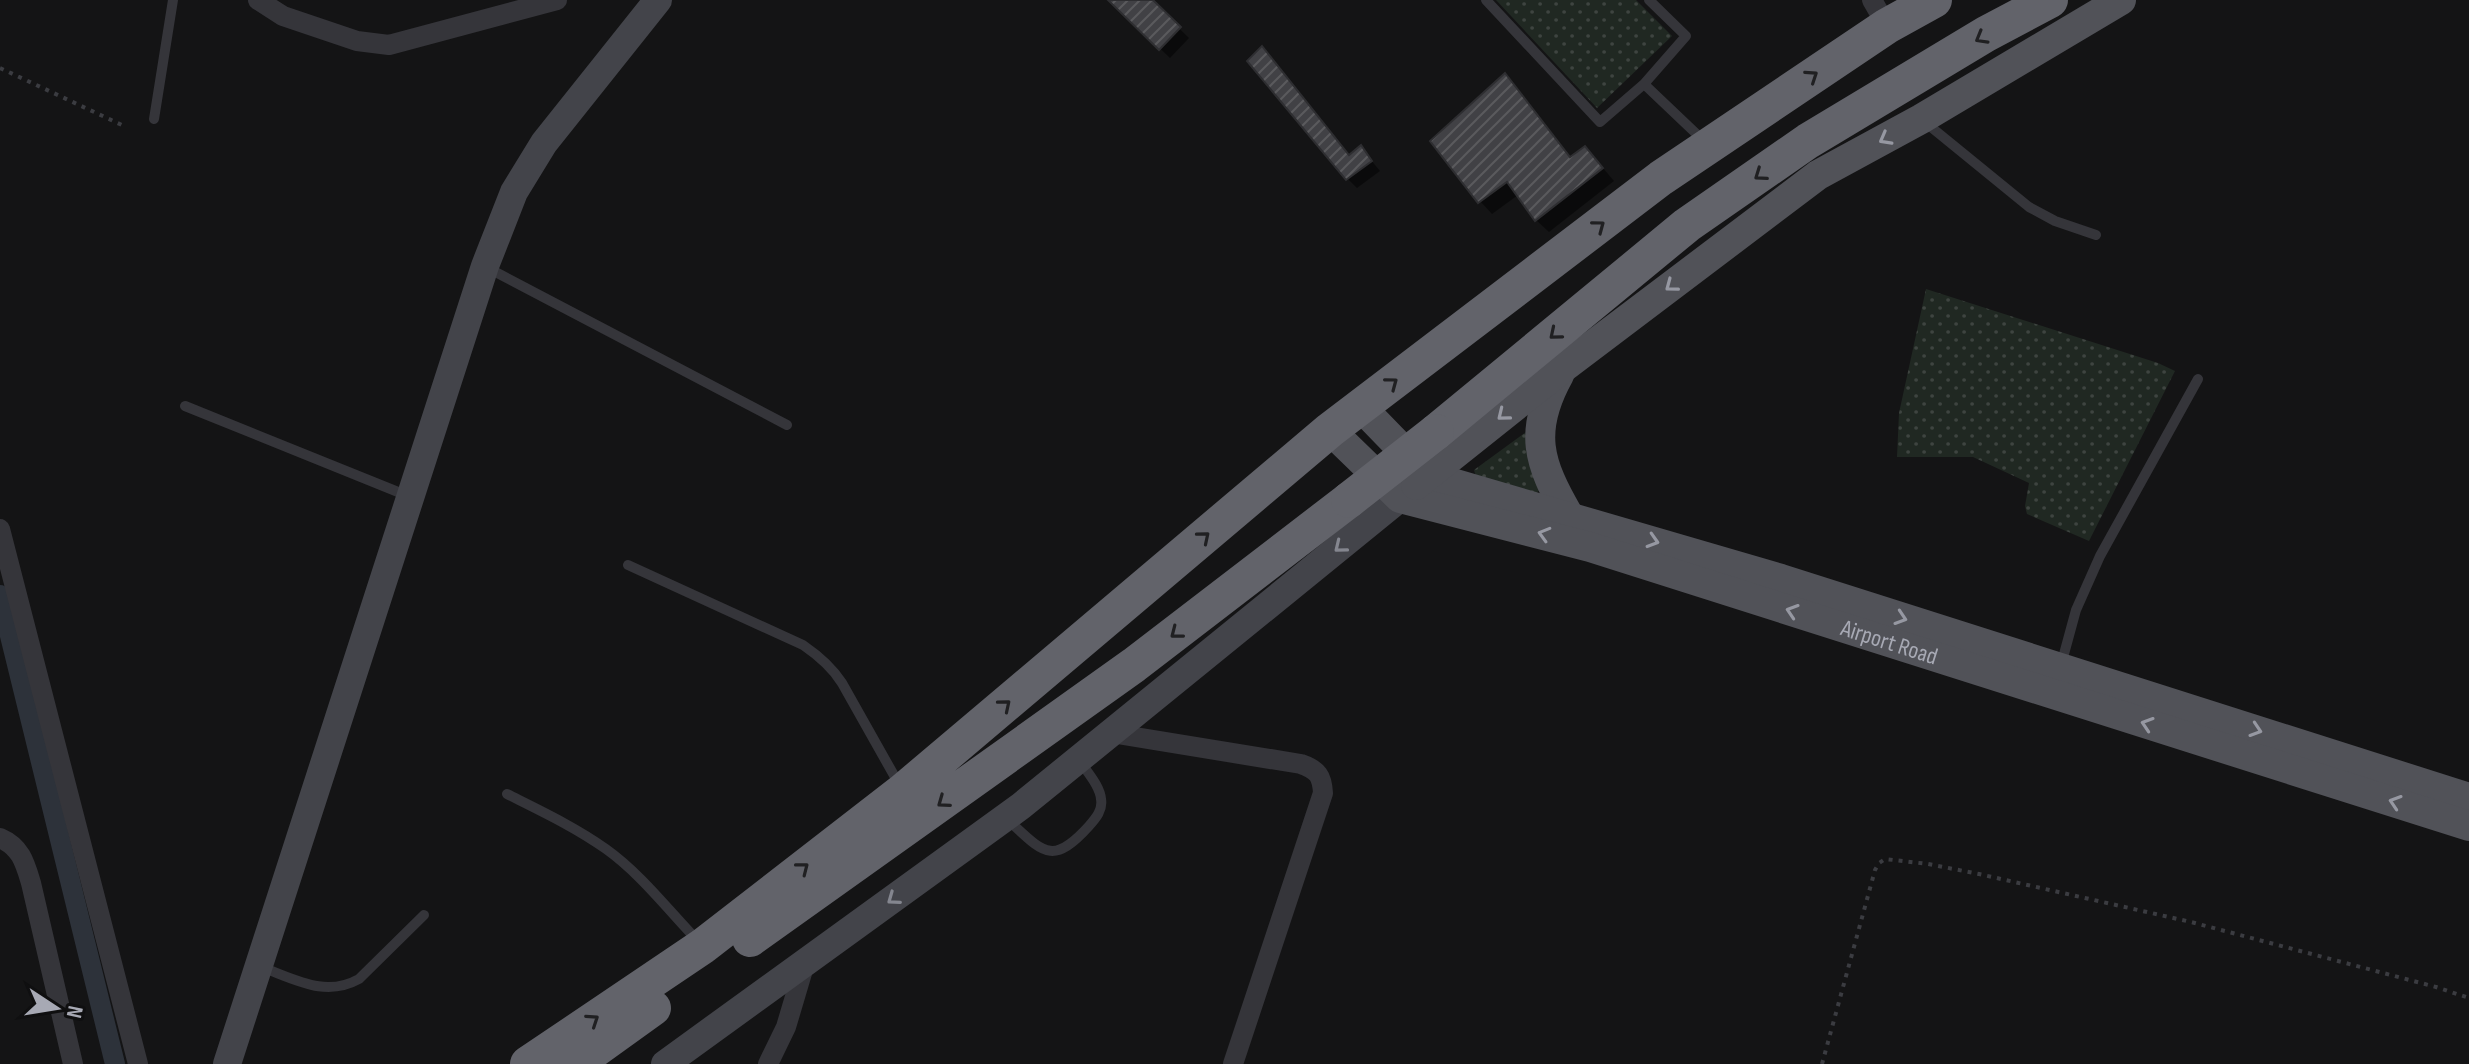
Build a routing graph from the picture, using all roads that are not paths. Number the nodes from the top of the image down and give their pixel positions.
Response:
1 (173, 0) edge
2 (258, 0) edge
3 (557, 0) edge
4 (658, 0) edge
5 (1486, 0) edge
6 (1649, 0) edge
7 (1934, 0) edge
8 (2050, 0) edge
9 (2121, 0) edge
10 (1880, 13) edge
11 (1644, 84) junction
12 (154, 119) dead end
13 (1921, 119) junction
14 (1710, 146) junction
15 (2096, 235) dead end
16 (485, 266) junction
17 (1564, 367) junction
18 (2198, 379) dead end
19 (185, 406) dead end
20 (1361, 407) junction
21 (787, 425) dead end
22 (1330, 430) junction
23 (1428, 476) junction
24 (410, 496) junction
25 (1400, 498) junction
26 (1569, 516) junction
27 (0, 529) edge
28 (628, 565) dead end
29 (2060, 668) junction
30 (1111, 733) junction
31 (1079, 759) junction
32 (903, 791) junction
33 (507, 794) dead end
34 (2469, 798) edge
35 (1005, 817) junction
36 (2469, 826) edge
37 (0, 838) edge
38 (424, 915) dead end
39 (703, 946) junction
40 (805, 963) junction
41 (259, 966) junction
42 (73, 1064) edge
43 (138, 1064) edge
44 (227, 1064) edge
45 (528, 1064) edge
46 (575, 1064) edge
47 (665, 1064) edge
48 (768, 1064) edge
49 (1233, 1064) edge

1 - 12 lane
2 - 3 street
4 - 16 street
5 - 11 lane
6 - 11 lane
7 - 10 highway
8 -> 46 highway, bridge
9 - 13 main road
14 -> 10 highway
11 - 14 lane
13 - 15 lane
13 -> 17 main road
20 -> 14 highway
16 - 21 lane
16 - 24 street
17 -> 23 main road
17 - 26 main road
18 - 29 lane
19 - 24 lane
20 - 22 highway
20 - 23 main road
22 - 25 main road, Airport Road
32 -> 22 highway
23 - 25 main road
23 - 26 main road
24 - 41 street
25 -> 30 street
36 -> 25 main road, Airport Road
26 -> 29 main road
27 - 43 street
28 - 32 lane
29 -> 34 main road
30 - 31 street
30 - 49 street
31 - 35 street
31 - 35 lane
39 -> 32 highway
33 - 39 lane
35 -> 40 street
37 - 42 street
38 - 41 lane
45 -> 39 highway
40 - 47 street
40 - 48 street
41 - 44 street

